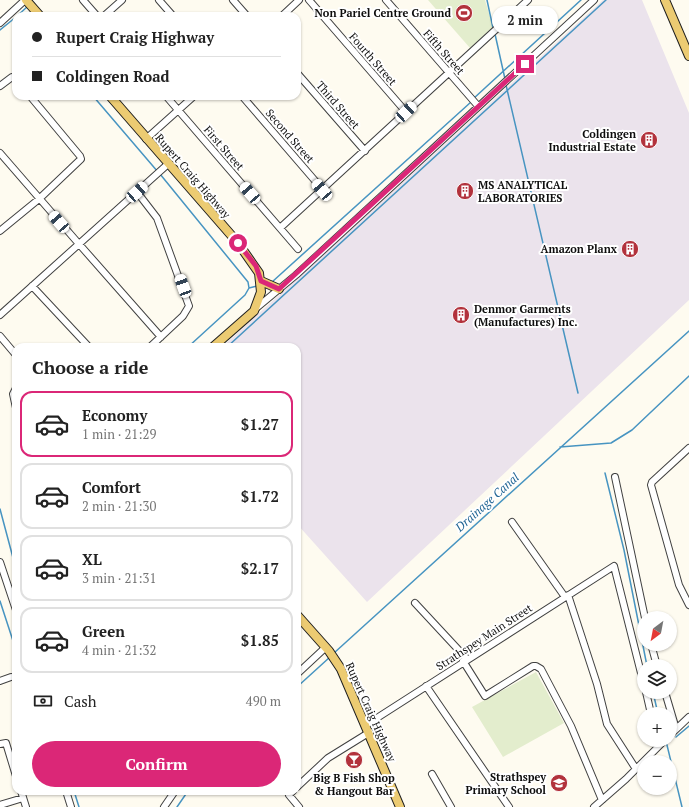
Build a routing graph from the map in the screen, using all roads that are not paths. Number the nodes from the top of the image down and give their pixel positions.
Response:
1 (26, 0) edge
2 (82, 0) edge
3 (122, 0) edge
4 (159, 0) edge
5 (233, 0) edge
6 (299, 0) edge
7 (309, 0) edge
8 (386, 0) edge
9 (528, 0) edge
10 (594, 0) edge
11 (665, 0) edge
12 (12, 12) edge
13 (12, 12) edge
14 (36, 12) edge
15 (93, 12) edge
16 (108, 12) edge
17 (170, 12) edge
18 (244, 12) edge
19 (286, 12) edge
20 (0, 23) edge
21 (689, 56) edge
22 (449, 72) junction
23 (12, 78) edge
24 (301, 78) edge
25 (0, 86) edge
26 (33, 100) edge
27 (113, 100) edge
28 (169, 100) edge
29 (189, 100) edge
30 (245, 100) edge
31 (475, 102) junction
32 (178, 110) junction
33 (406, 112) junction
34 (146, 139) junction
35 (365, 151) junction
36 (0, 152) edge
37 (168, 164) junction
38 (322, 190) junction
39 (137, 192) junction
40 (39, 199) junction
41 (280, 228) junction
42 (0, 231) edge
43 (78, 244) junction
44 (298, 249) dead end
45 (261, 281) junction
46 (32, 286) junction
47 (279, 289) junction
48 (254, 310) junction
49 (0, 315) edge
50 (0, 336) edge
51 (161, 337) junction
52 (85, 343) edge
53 (154, 343) edge
54 (217, 343) edge
55 (12, 350) edge
56 (689, 448) edge
57 (614, 477) dead end
58 (512, 522) dead end
59 (0, 562) edge
60 (566, 596) junction
61 (12, 598) edge
62 (416, 603) dead end
63 (689, 606) edge
64 (643, 611) edge
65 (301, 620) edge
66 (327, 649) junction
67 (637, 659) edge
68 (465, 660) junction
69 (301, 671) edge
70 (11, 678) dead end
71 (0, 681) edge
72 (426, 686) junction
73 (689, 716) edge
74 (368, 728) junction
75 (677, 728) edge
76 (0, 744) edge
77 (656, 747) edge
78 (12, 763) edge
79 (636, 769) junction
80 (432, 774) dead end
81 (301, 783) edge
82 (22, 795) edge
83 (67, 795) edge
84 (172, 795) edge
85 (288, 795) edge
86 (23, 798) junction
87 (602, 800) junction
88 (0, 805) edge
89 (26, 807) edge
90 (71, 807) edge
91 (164, 807) edge
92 (299, 807) edge
93 (400, 807) edge
94 (451, 807) edge
95 (509, 807) edge
96 (594, 807) edge

1 - 12 street
1 - 14 main road
2 - 15 street
3 - 16 street
4 - 17 street
5 - 18 street
6 - 19 street
7 - 33 street, Fourth Street
8 - 22 street, Fifth Street
9 - 22 street
10 - 31 street
11 - 21 main road
13 - 20 street
22 - 31 street, Fifth Street
22 - 33 street
23 - 25 street
24 - 35 street, Third Street
26 - 40 street
27 - 34 main road, Rupert Craig Highway
28 - 32 street, First Street
29 - 32 street
30 - 38 street, Second Street
31 - 47 street
32 - 34 street
32 - 41 street, First Street
33 - 35 street
34 - 37 main road, Rupert Craig Highway
35 - 38 street
36 - 40 street
37 - 39 street
37 - 45 main road, Rupert Craig Highway
38 - 41 street
39 - 43 street
39 - 51 street
40 - 42 street
40 - 43 street
41 - 44 street, First Street
43 - 46 street
43 - 51 street
45 - 47 main road
45 - 48 main road, Rupert Craig Highway
46 - 49 street
46 - 52 street
47 - 48 street
48 - 54 main road
50 - 55 street
51 - 53 street
56 - 63 street
57 - 64 street
58 - 60 street
59 - 61 street
60 - 67 street, Strathspey Main Street
60 - 68 street, Strathspey Main Street
60 - 79 street
62 - 68 street
65 - 66 main road, Rupert Craig Highway
66 - 69 street
66 - 74 main road, Rupert Craig Highway
68 - 72 street, Strathspey Main Street
68 - 87 street
70 - 71 street
72 - 74 street, Strathspey Main Street
72 - 95 street
73 - 75 street
74 - 81 street, Strathspey Main Street
74 - 93 main road, Rupert Craig Highway
76 - 78 street
77 - 79 street
79 - 87 street
80 - 94 street
82 - 86 street
83 - 90 street
84 - 91 street
85 - 92 street
86 - 88 street
86 - 89 street
87 - 96 street

